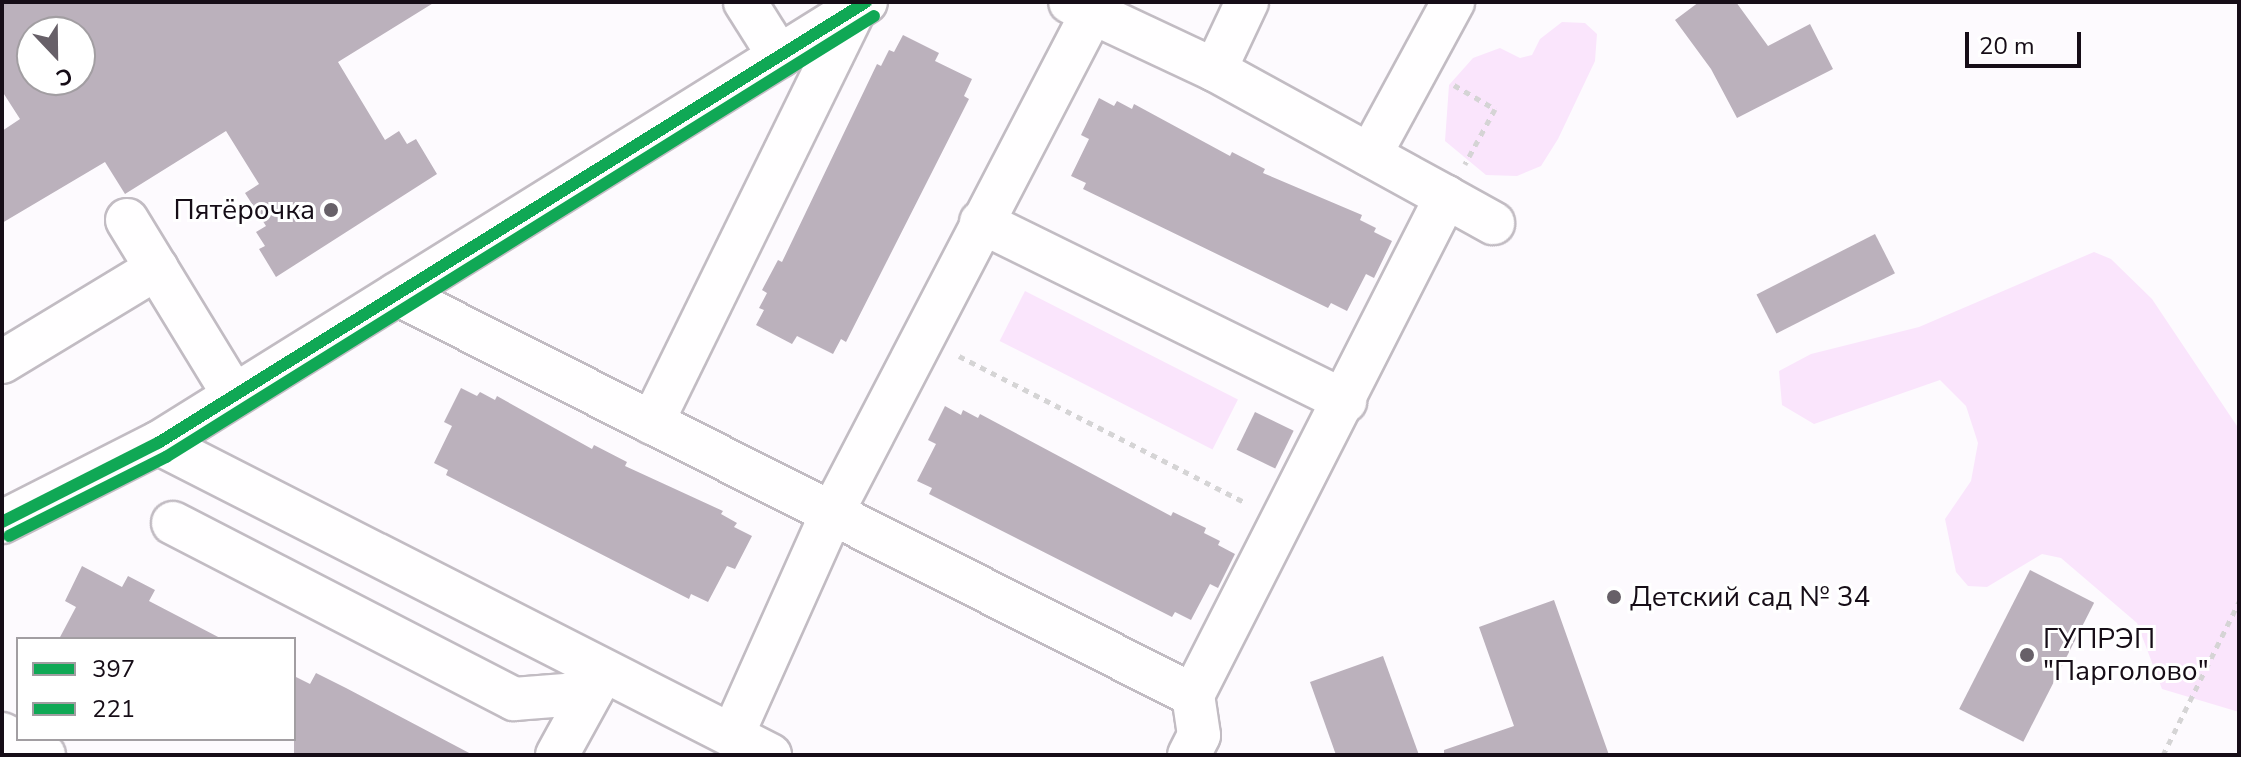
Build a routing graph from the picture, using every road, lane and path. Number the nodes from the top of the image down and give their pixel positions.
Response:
1 (745, 2) edge
2 (1247, 2) edge
3 (1453, 2) edge
4 (860, 6) edge
5 (1081, 8) edge
6 (779, 56) junction
7 (1418, 65) junction
8 (1215, 70) junction
9 (1370, 155) junction
10 (1446, 197) junction
11 (127, 220) dead end
12 (981, 222) junction
13 (1493, 223) dead end
14 (157, 268) junction
15 (397, 294) junction
16 (922, 337) junction
17 (2, 362) edge
18 (234, 395) junction
19 (1345, 401) junction
20 (652, 423) junction
21 (158, 443) junction
22 (832, 513) junction
23 (2, 522) edge
24 (1282, 522) junction
25 (173, 523) dead end
26 (382, 560) junction
27 (2239, 602) edge
28 (353, 616) junction
29 (597, 681) junction
30 (1193, 695) junction
31 (2, 734) edge
32 (733, 734) junction
33 (44, 755) edge
34 (557, 755) edge
35 (770, 755) edge
36 (1189, 755) edge
37 (2163, 755) edge

1 - 6 street
2 - 8 street
3 - 7 street
4 - 6 street
4 - 20 street
5 - 8 street
5 - 12 street
6 - 15 street
7 - 9 street
7 - 10 path
8 - 9 street
9 - 10 street
10 - 13 street
10 - 19 street
11 - 14 street
12 - 16 street
12 - 19 street
14 - 17 street
14 - 18 street
15 - 18 street
15 - 20 street
16 - 22 street
16 - 24 path
18 - 21 street
19 - 24 street
20 - 22 street
21 - 23 street
21 - 26 street
22 - 30 street
22 - 32 street
24 - 30 street
25 - 28 street
26 - 28 street
26 - 29 street
27 - 37 path
28 - 29 street
29 - 32 street
29 - 34 street
30 - 36 street
31 - 33 street
32 - 35 street

